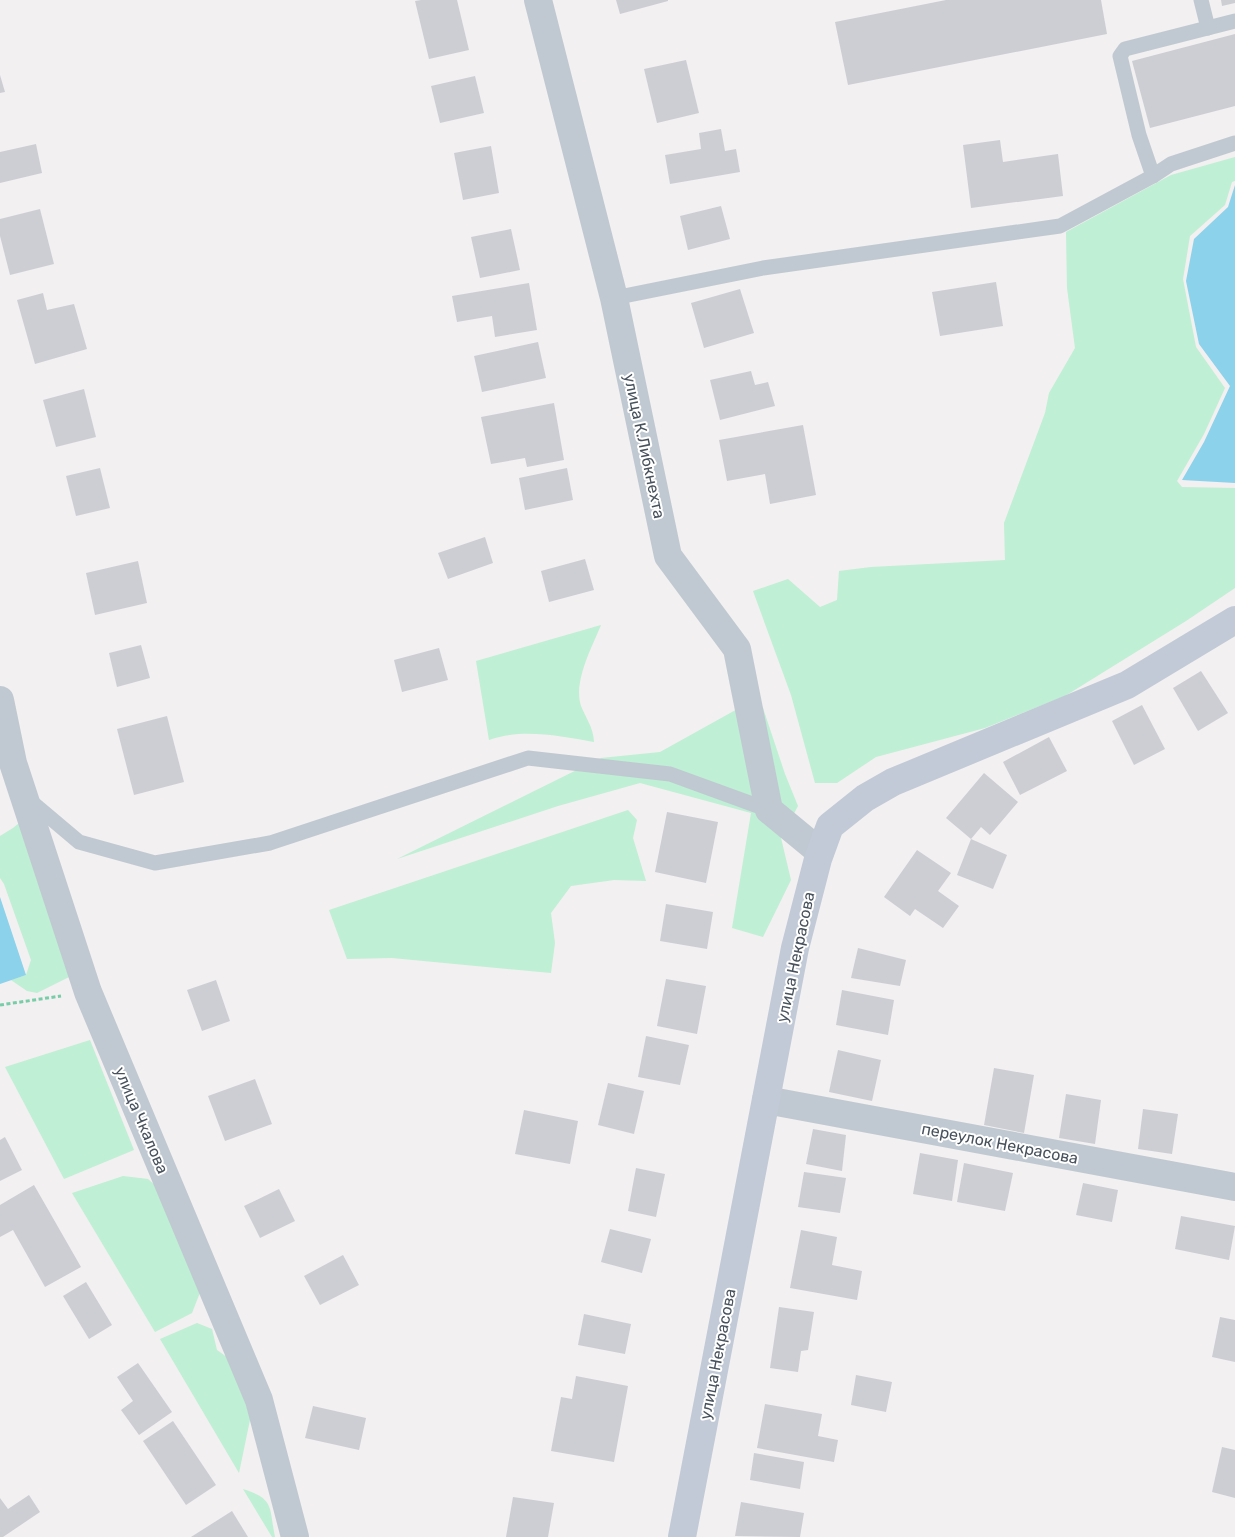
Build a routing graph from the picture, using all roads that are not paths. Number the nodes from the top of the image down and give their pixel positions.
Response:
1 (538, 0) edge
2 (1201, 0) edge
3 (1235, 21) edge
4 (1208, 28) junction
5 (1235, 143) edge
6 (1153, 176) junction
7 (614, 298) junction
8 (1235, 620) edge
9 (0, 700) edge
10 (23, 794) junction
11 (769, 810) junction
12 (820, 852) junction
13 (766, 1100) junction
14 (1235, 1187) edge
15 (295, 1537) edge
16 (682, 1537) edge

1 - 7 street, улица К.Либкнехта
2 - 4 lane
3 - 4 lane
4 - 6 lane
5 - 6 lane
6 - 7 lane
7 - 11 street, улица К.Либкнехта
8 - 12 street, улица Некрасова
9 - 10 street, улица Чкалова
10 - 11 lane
10 - 15 street, улица Чкалова
11 - 12 street
12 - 13 street, улица Некрасова
13 - 14 street, переулок Некрасова
13 - 16 street, улица Некрасова

